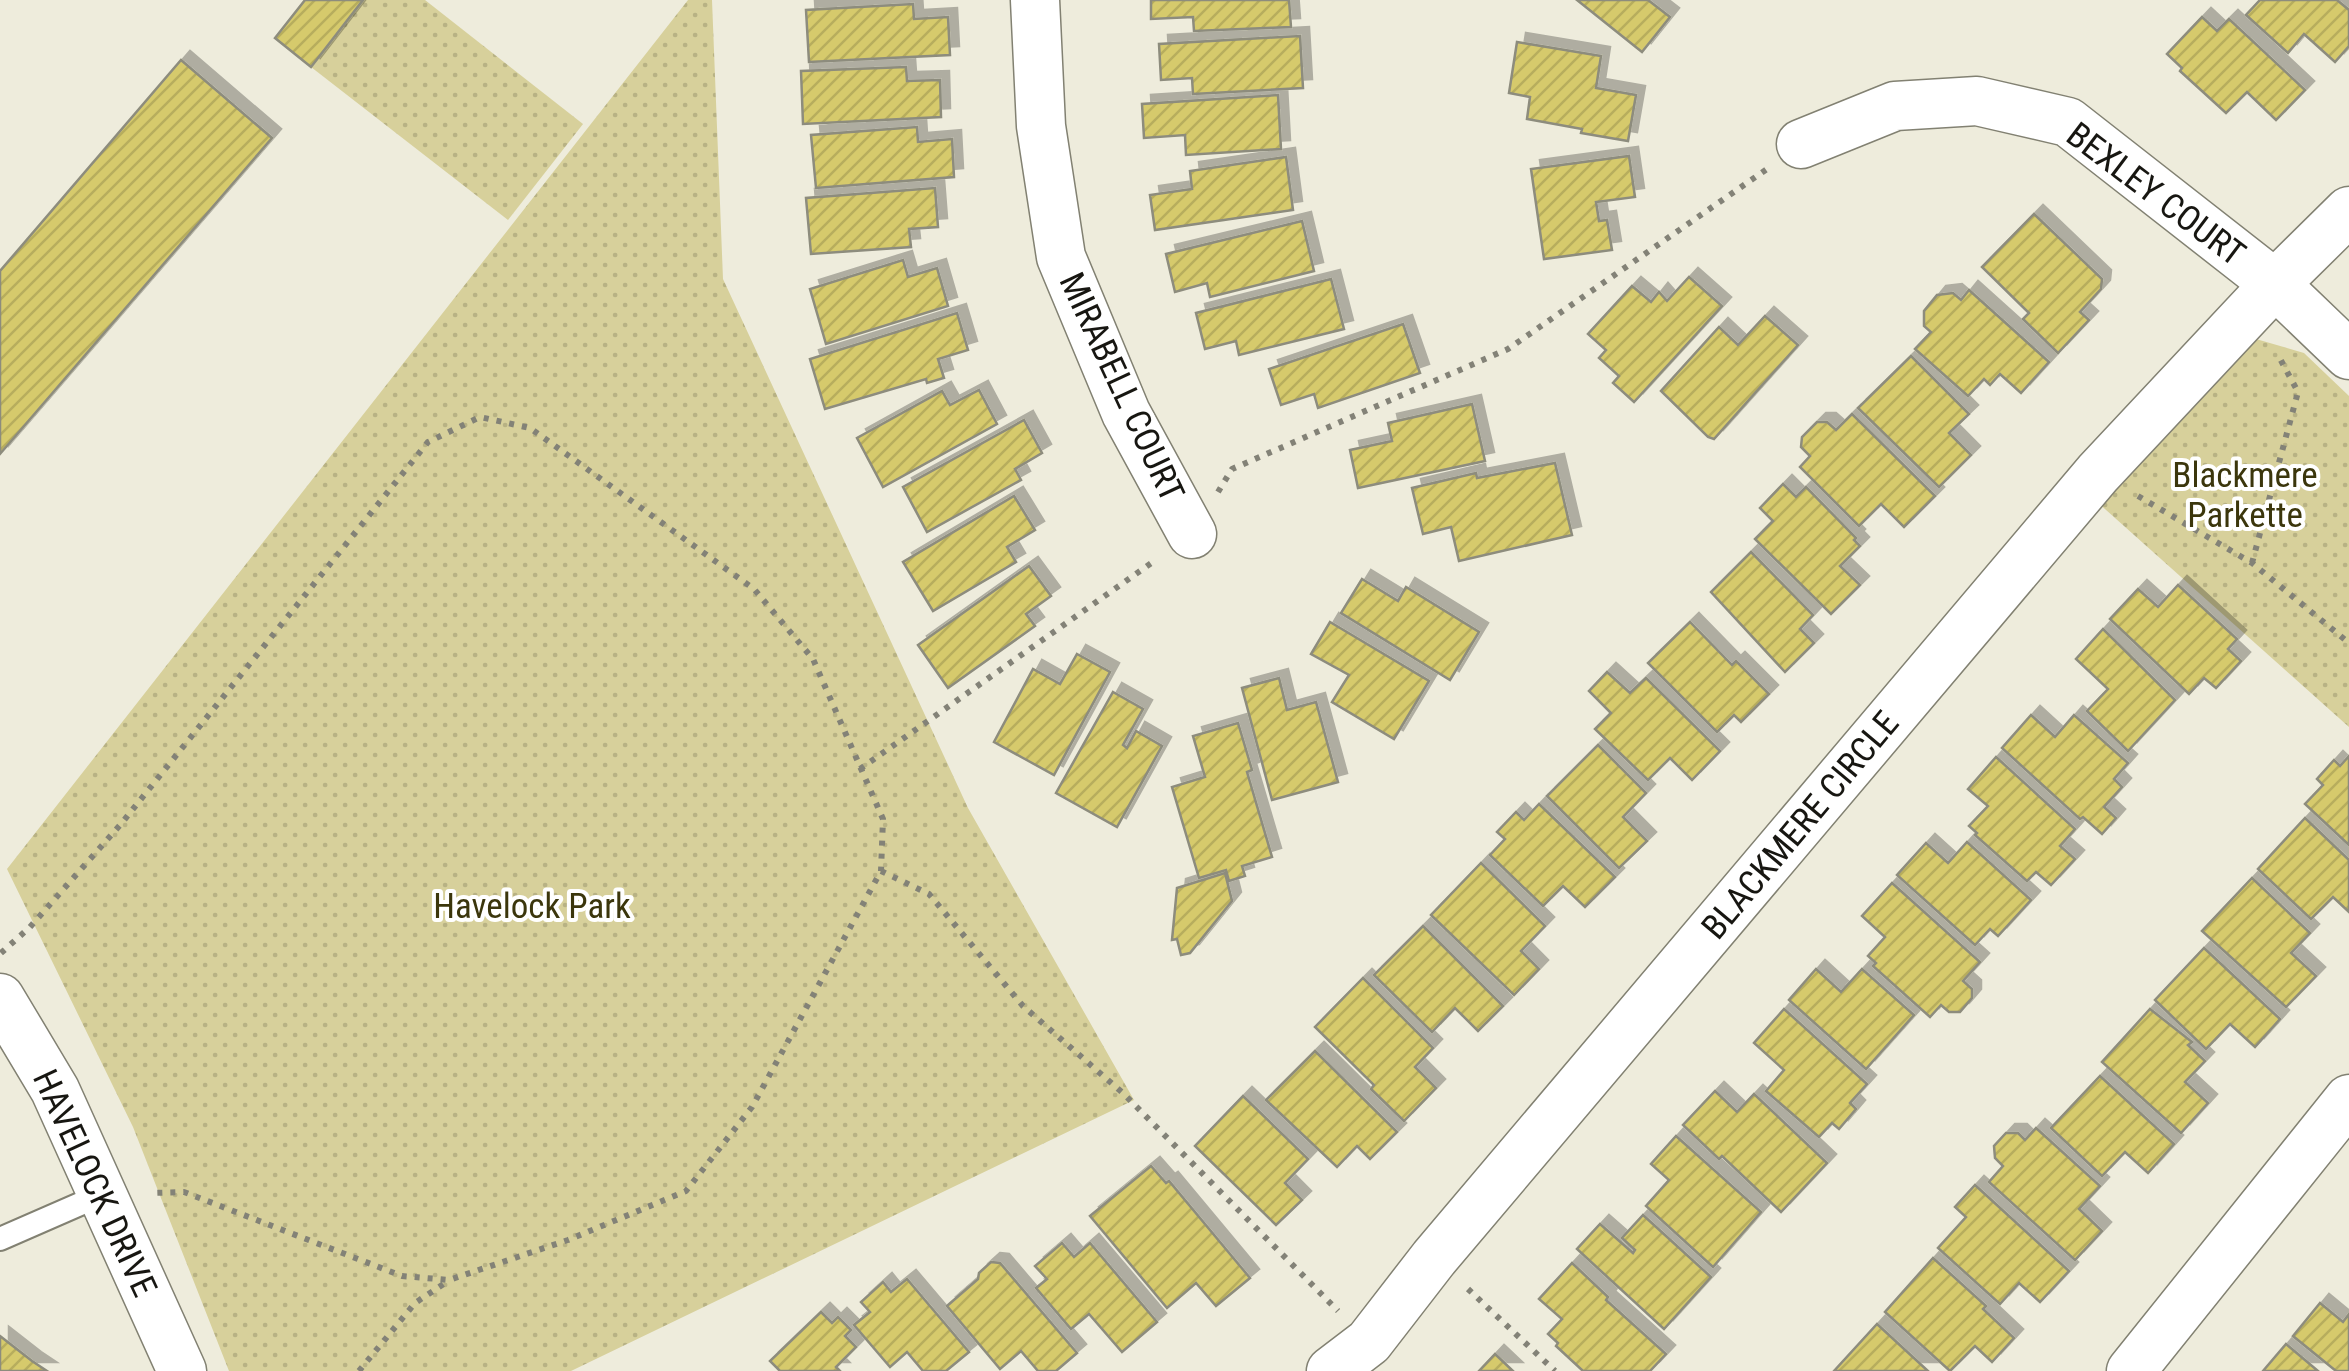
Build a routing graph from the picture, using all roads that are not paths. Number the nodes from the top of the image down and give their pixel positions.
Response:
1 (1035, 0) edge
2 (1801, 144) road end
3 (2349, 212) edge
4 (2275, 284) junction
5 (2349, 355) edge
6 (1192, 534) road end
7 (0, 998) edge
8 (2349, 1100) edge
9 (103, 1194) junction
10 (0, 1239) edge
11 (182, 1371) edge
12 (1331, 1371) edge
13 (2131, 1371) edge

1 - 6 street, MIRABELL COURT
2 - 4 street, BEXLEY COURT
3 - 4 street, BLACKMERE CIRCLE
4 - 5 street
4 - 12 street, BLACKMERE CIRCLE
7 - 9 street, HAVELOCK DRIVE
8 - 13 street
9 - 10 lane
9 - 11 street, HAVELOCK DRIVE

